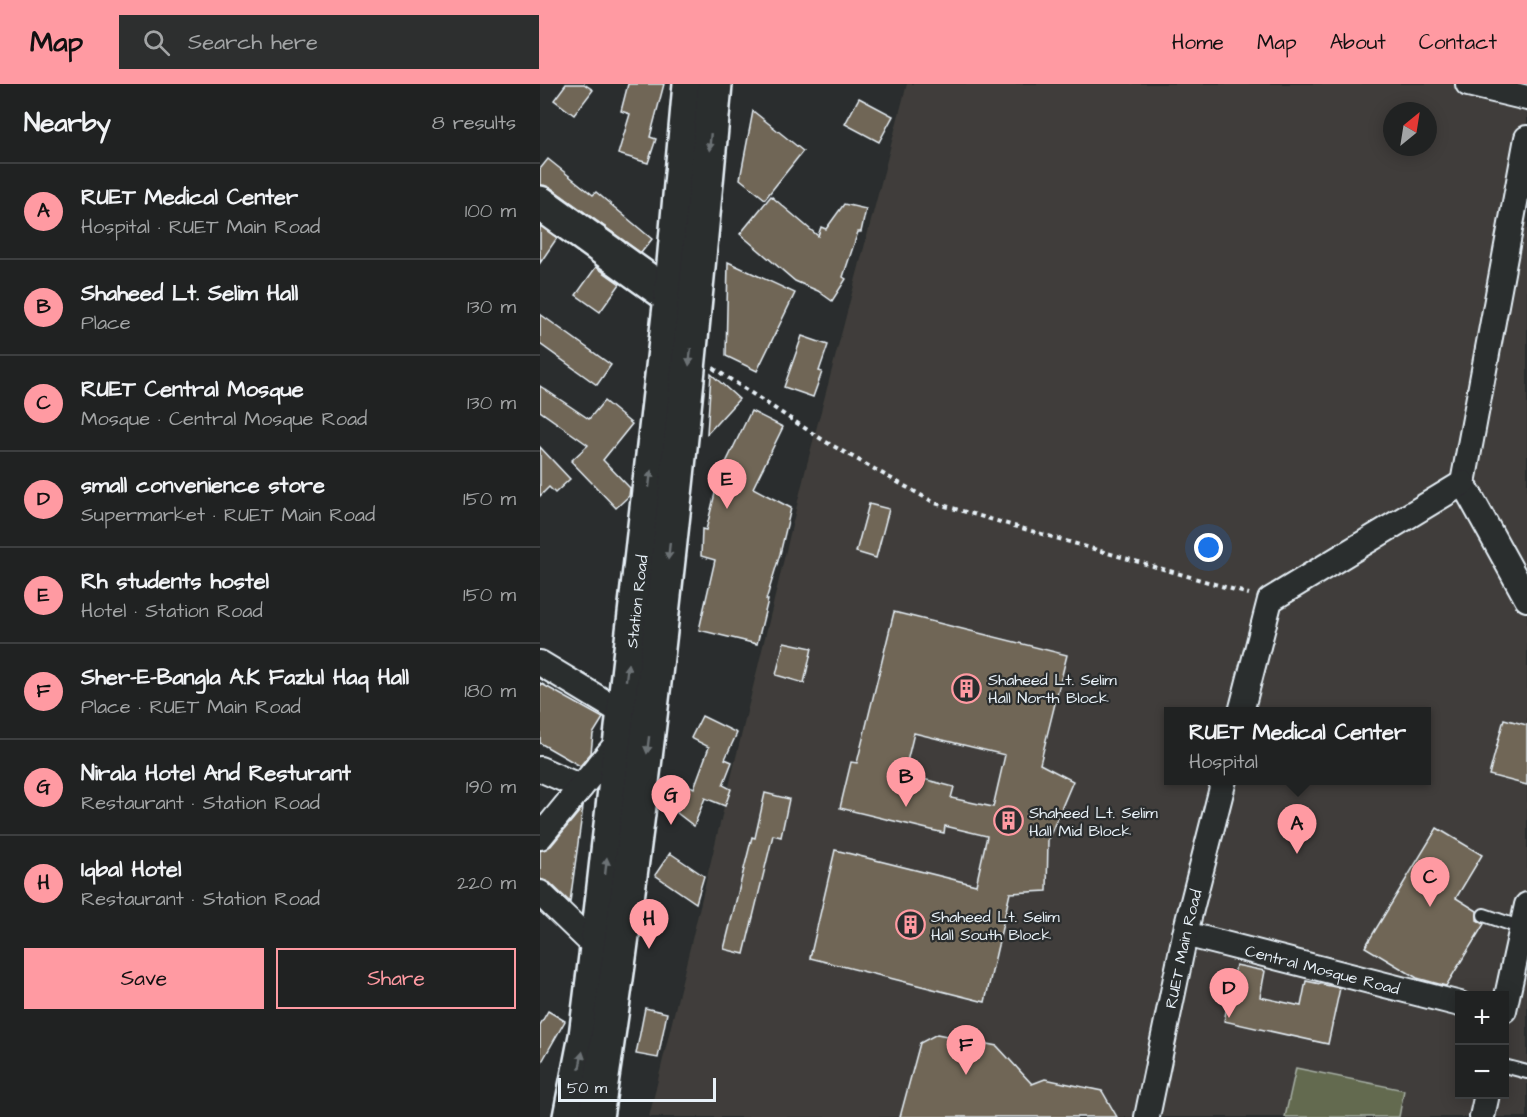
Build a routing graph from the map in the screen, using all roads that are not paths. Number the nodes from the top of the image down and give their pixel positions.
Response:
1 (690, 84) edge
2 (715, 84) edge
3 (1468, 84) edge
4 (1527, 98) edge
5 (1527, 138) edge
6 (540, 202) edge
7 (683, 305) junction
8 (1463, 483) junction
9 (1527, 599) edge
10 (540, 663) edge
11 (1242, 707) edge
12 (621, 727) junction
13 (540, 769) edge
14 (1223, 785) edge
15 (581, 787) junction
16 (540, 837) edge
17 (540, 893) edge
18 (1484, 915) dead end
19 (1525, 917) edge
20 (1185, 934) junction
21 (597, 948) junction
22 (1508, 991) edge
23 (1449, 998) edge
24 (1509, 1067) edge
25 (1527, 1072) edge
26 (1486, 1099) edge
27 (570, 1117) edge
28 (596, 1117) edge
29 (1147, 1117) edge
30 (1482, 1117) edge

1 - 7 main road, Station Road
2 -> 7 main road, Station Road
3 - 4 street
5 - 8 street
6 - 7 main road
12 -> 7 main road, Station Road
7 -> 28 main road, Station Road
8 - 9 street
8 - 11 street
10 - 12 street
12 - 15 street
21 -> 12 main road, Station Road
13 - 15 street
14 - 20 street, RUET Main Road
15 - 16 street
17 - 21 street
18 - 19 lane
19 - 22 street
20 - 23 street, Central Mosque Road
20 - 29 street, RUET Main Road
27 -> 21 main road, Station Road
24 - 25 lane
26 - 30 street

